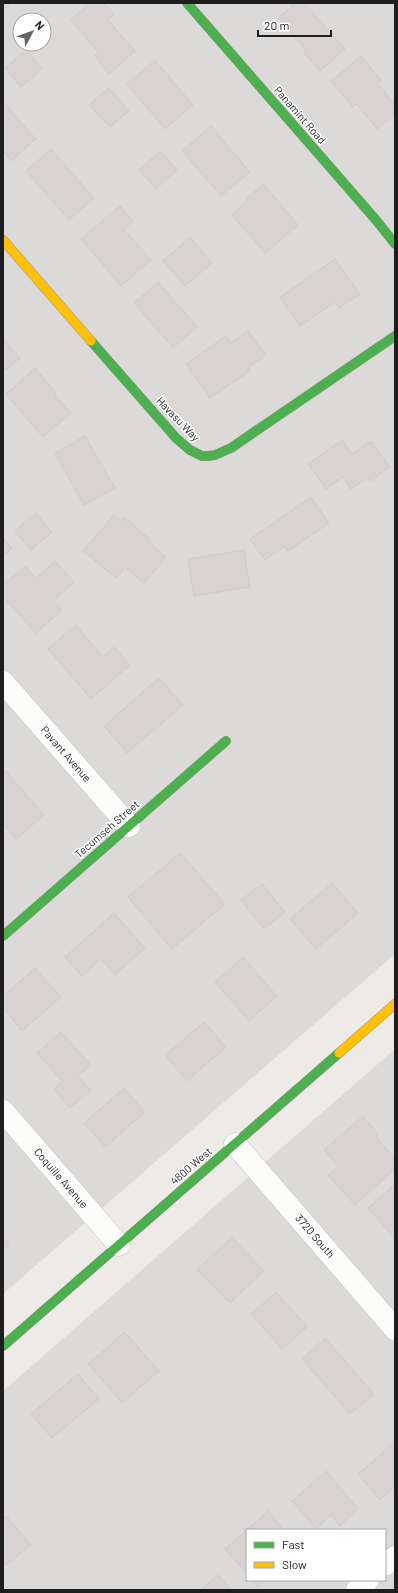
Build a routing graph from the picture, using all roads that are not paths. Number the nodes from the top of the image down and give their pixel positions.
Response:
1 (187, 3) edge
2 (3, 240) edge
3 (395, 244) edge
4 (395, 336) edge
5 (3, 682) edge
6 (226, 741) dead end
7 (129, 826) junction
8 (3, 936) edge
9 (395, 1004) edge
10 (3, 1111) edge
11 (235, 1144) junction
12 (119, 1244) junction
13 (395, 1329) edge
14 (3, 1346) edge
15 (395, 1557) edge
16 (386, 1565) edge
17 (367, 1581) edge
18 (357, 1590) edge

1 - 3 street, Panamint Road
2 - 4 street, Havasu Way
5 - 7 street, Pavant Avenue
6 - 7 street, Tecumseh Street
7 - 8 street, Tecumseh Street
9 - 11 street, 4800 West
10 - 12 street, Coquille Avenue
11 - 12 street, 4800 West
11 - 13 street, 3720 South
12 - 14 street, 4800 West
15 - 16 street
17 - 18 street

